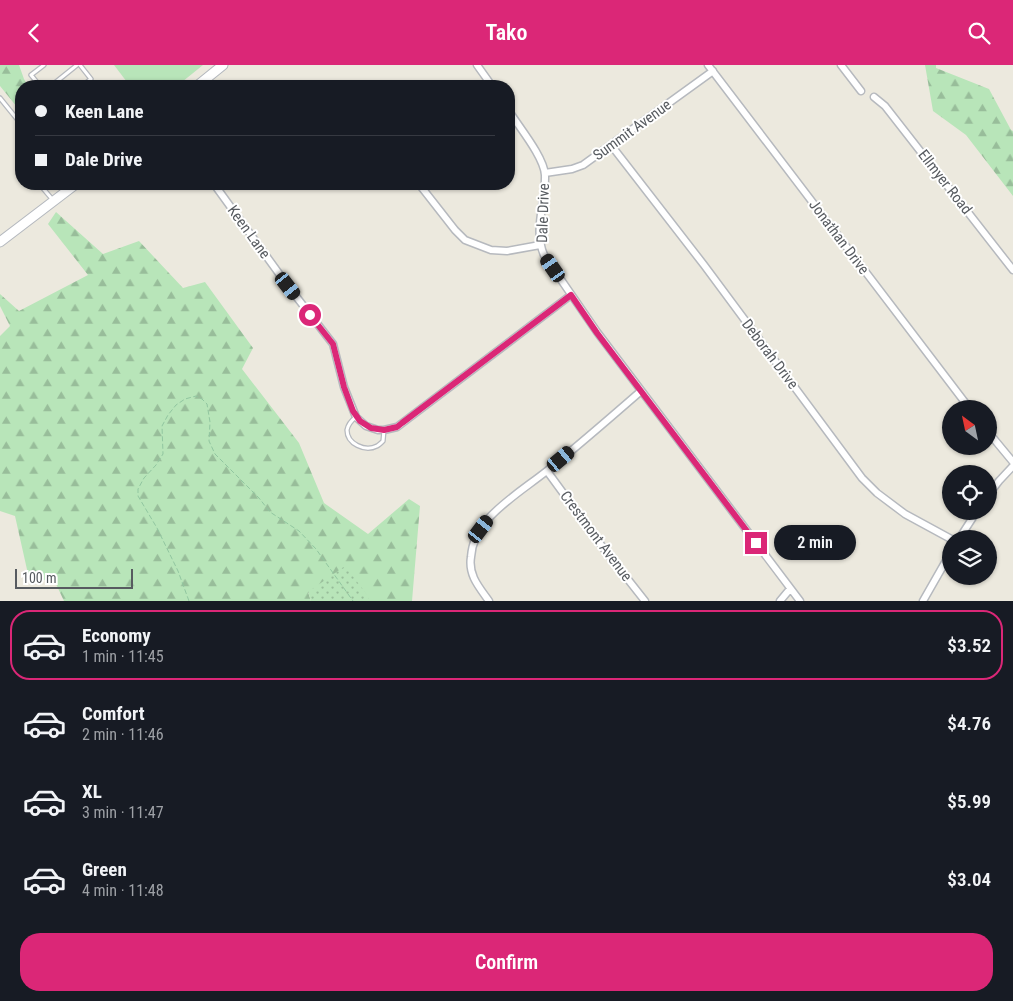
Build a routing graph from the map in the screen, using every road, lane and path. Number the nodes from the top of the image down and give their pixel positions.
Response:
1 (44, 65) edge
2 (78, 65) edge
3 (222, 65) edge
4 (478, 65) edge
5 (841, 65) edge
6 (710, 68) edge
7 (35, 80) edge
8 (59, 80) edge
9 (90, 80) edge
10 (204, 80) edge
11 (488, 80) edge
12 (861, 91) dead end
13 (874, 97) dead end
14 (0, 98) edge
15 (15, 117) edge
16 (515, 120) edge
17 (611, 145) junction
18 (545, 173) junction
19 (44, 190) edge
20 (66, 190) edge
21 (218, 190) edge
22 (424, 190) edge
23 (53, 201) junction
24 (0, 241) edge
25 (540, 245) junction
26 (1013, 271) edge
27 (571, 295) junction
28 (641, 391) junction
29 (963, 400) edge
30 (356, 417) junction
31 (384, 430) junction
32 (998, 444) edge
33 (1013, 462) edge
34 (1013, 467) edge
35 (547, 471) junction
36 (997, 484) edge
37 (942, 534) edge
38 (942, 568) edge
39 (790, 589) junction
40 (189, 601) edge
41 (353, 601) edge
42 (489, 601) edge
43 (645, 601) edge
44 (780, 601) edge
45 (800, 601) edge
46 (923, 601) edge

1 - 7 lane
2 - 8 lane
2 - 9 lane
3 - 10 street
4 - 11 street
5 - 12 street
6 - 17 street, Summit Avenue
6 - 29 street, Jonathan Drive
13 - 26 street, Ellmyer Road
14 - 15 lane
16 - 18 street, Dale Drive
17 - 18 street, Summit Avenue
17 - 37 street, Deborah Drive
18 - 25 street, Dale Drive
19 - 23 lane
20 - 23 street
21 - 30 street, Keen Lane
22 - 25 street
23 - 24 street
25 - 27 street, Dale Drive
27 - 28 street, Dale Drive
27 - 31 street
28 - 35 street
28 - 39 street, Dale Drive
30 - 31 street
30 - 31 lane
32 - 33 street
34 - 36 street
35 - 42 street
35 - 43 street, Crestmont Avenue
38 - 46 street
39 - 44 street
39 - 45 street, Dale Drive
40 - 41 path

